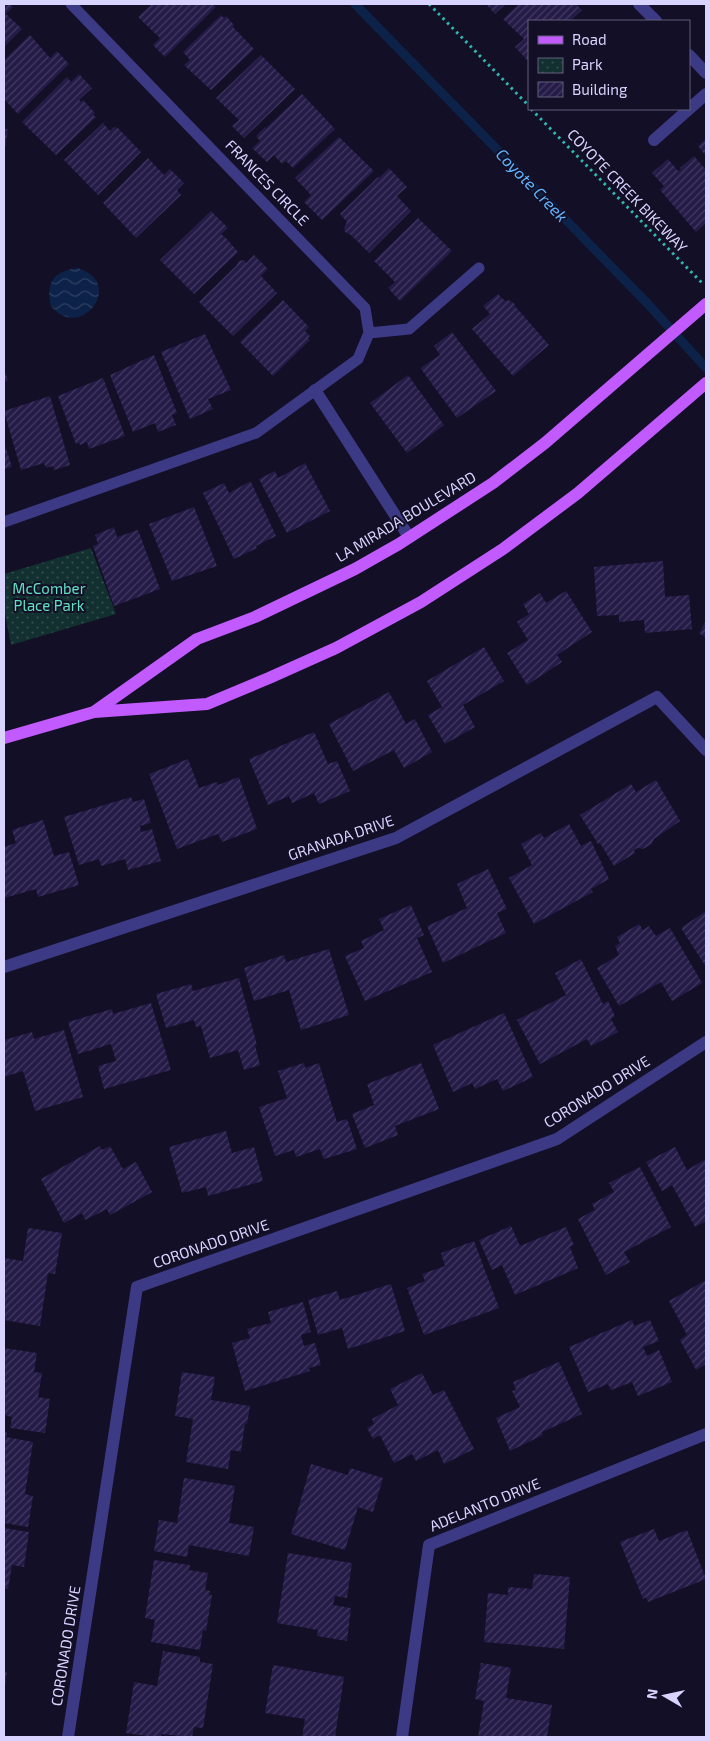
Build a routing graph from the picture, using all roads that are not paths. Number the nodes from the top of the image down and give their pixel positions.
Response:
1 (71, 4) edge
2 (639, 4) edge
3 (655, 20) edge
4 (690, 56) edge
5 (706, 73) edge
6 (706, 94) edge
7 (690, 108) edge
8 (688, 110) edge
9 (654, 140) dead end
10 (478, 268) dead end
11 (704, 306) edge
12 (369, 334) junction
13 (706, 383) edge
14 (315, 390) junction
15 (4, 522) edge
16 (409, 537) junction
17 (94, 712) junction
18 (4, 738) edge
19 (706, 750) edge
20 (4, 967) edge
21 (706, 1042) edge
22 (706, 1434) edge
23 (68, 1737) edge
24 (402, 1737) edge

1 - 12 lane, FRANCES CIRCLE
2 - 3 street
4 - 5 street
6 - 7 street
8 - 9 street
10 - 12 lane
11 - 16 main road, LA MIRADA BOULEVARD
12 - 14 lane
13 - 17 main road, LA MIRADA BOULEVARD
14 - 15 lane
14 - 16 street
16 - 17 main road, LA MIRADA BOULEVARD
17 - 18 main road, LA MIRADA BOULEVARD
19 - 20 street, GRANADA DRIVE
21 - 23 street, CORONADO DRIVE
22 - 24 street, ADELANTO DRIVE

